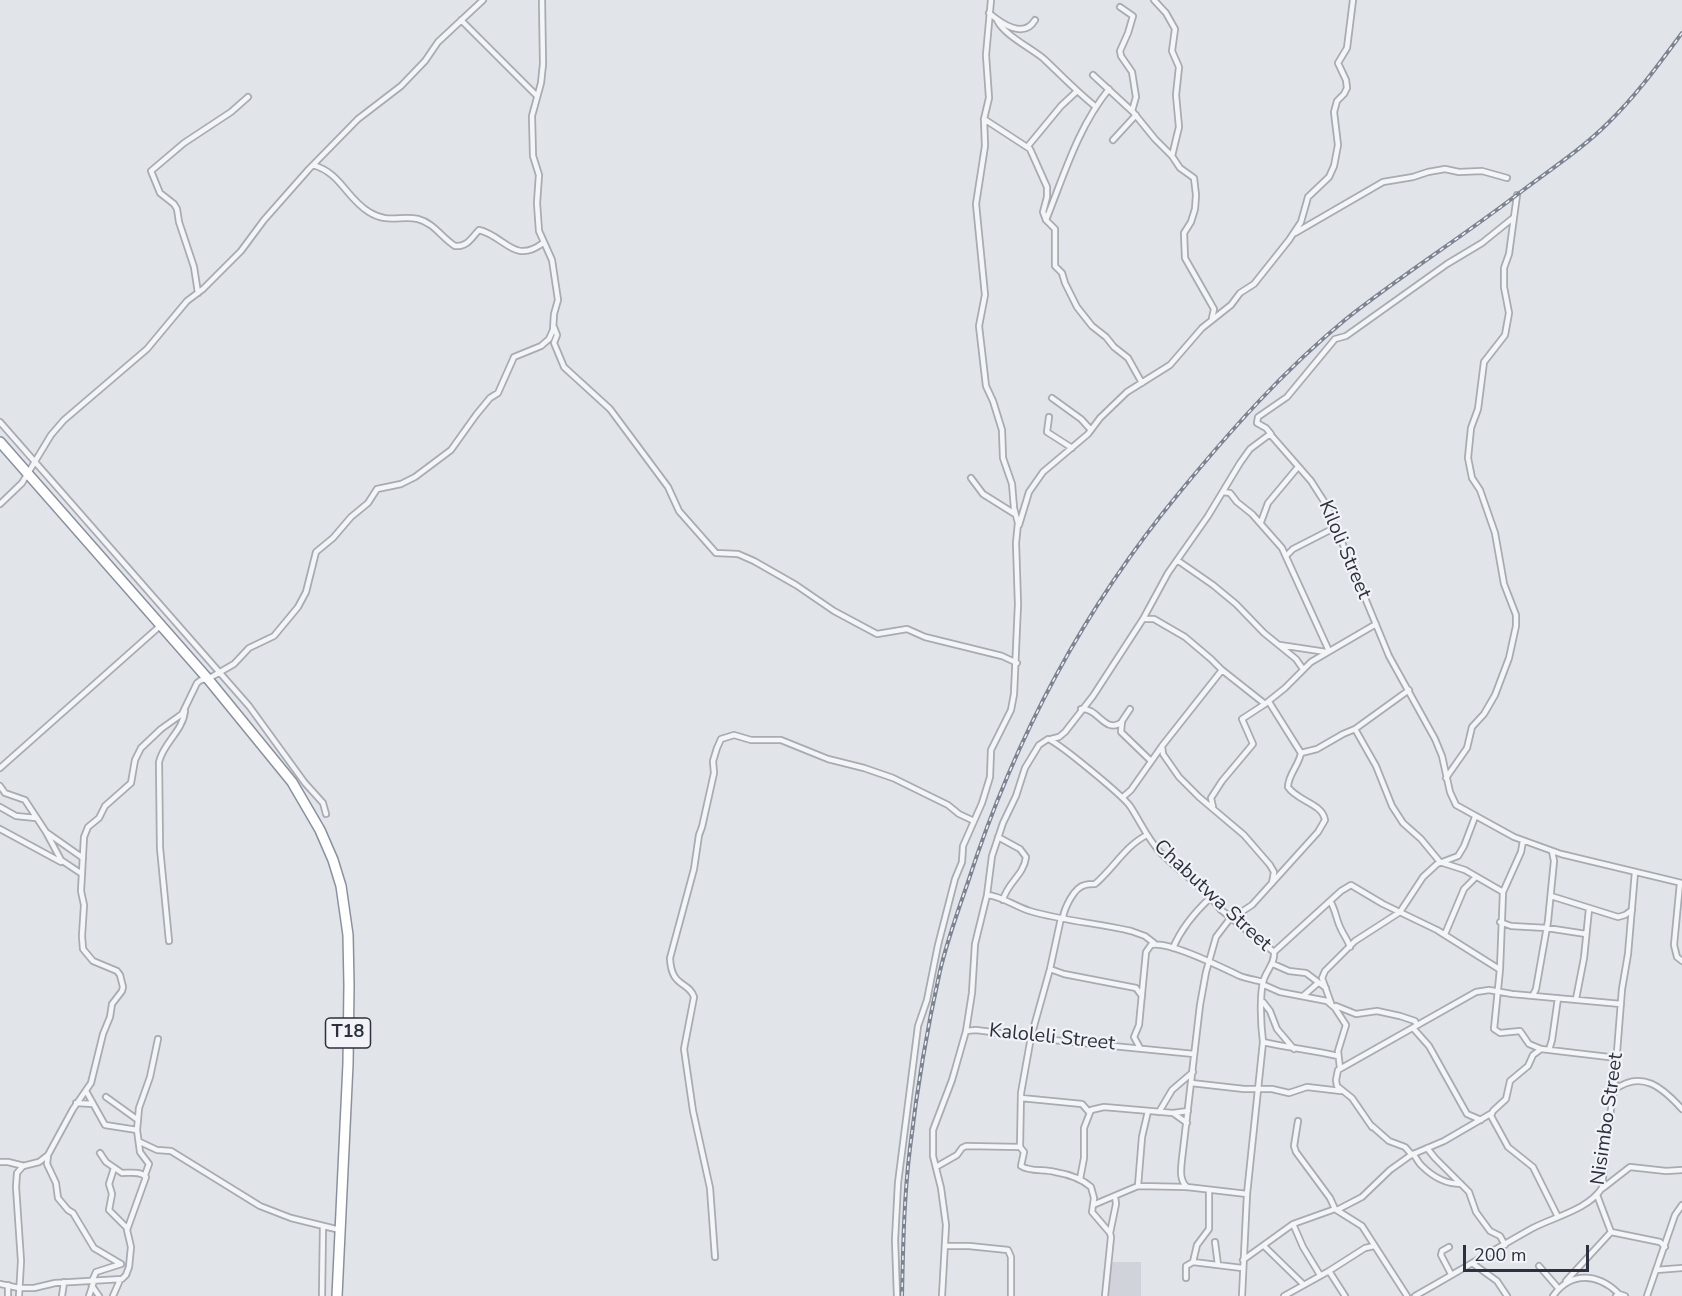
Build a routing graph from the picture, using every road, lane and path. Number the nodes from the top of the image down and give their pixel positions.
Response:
1 (483, 0) edge
2 (542, 0) edge
3 (991, 0) edge
4 (1154, 0) edge
5 (1353, 0) edge
6 (1120, 7) dead end
7 (989, 13) junction
8 (461, 20) junction
9 (997, 20) junction
10 (1035, 20) dead end
11 (1093, 75) dead end
12 (1109, 89) junction
13 (1076, 92) junction
14 (537, 96) junction
15 (248, 97) dead end
16 (1096, 107) junction
17 (1134, 113) junction
18 (984, 119) junction
19 (1113, 140) dead end
20 (1028, 146) junction
21 (1172, 156) junction
22 (313, 165) junction
23 (1507, 178) dead end
24 (1517, 195) dead end
25 (1513, 218) junction
26 (1046, 220) junction
27 (1293, 234) junction
28 (543, 243) junction
29 (198, 293) junction
30 (1212, 318) junction
31 (554, 327) junction
32 (1142, 383) junction
33 (1052, 398) dead end
34 (1049, 417) dead end
35 (0, 423) edge
36 (1091, 430) junction
37 (1271, 434) junction
38 (0, 442) edge
39 (1072, 448) junction
40 (36, 462) junction
41 (1298, 467) junction
42 (28, 475) junction
43 (971, 478) dead end
44 (1223, 492) junction
45 (0, 504) edge
46 (1015, 514) junction
47 (1261, 522) junction
48 (1018, 526) junction
49 (1336, 527) junction
50 (1286, 556) junction
51 (1177, 560) junction
52 (1143, 619) junction
53 (1376, 624) junction
54 (160, 626) junction
55 (1280, 645) junction
56 (1328, 652) junction
57 (1017, 663) junction
58 (1303, 669) junction
59 (1222, 670) junction
60 (219, 672) junction
61 (208, 680) junction
62 (1409, 690) junction
63 (1267, 703) junction
64 (185, 708) junction
65 (1130, 709) dead end
66 (1081, 710) junction
67 (1122, 721) junction
68 (1355, 729) junction
69 (1051, 739) junction
70 (1162, 746) junction
71 (1301, 753) junction
72 (1151, 761) junction
73 (0, 768) edge
74 (1446, 778) junction
75 (0, 786) edge
76 (1123, 797) junction
77 (0, 807) edge
78 (1214, 809) junction
79 (326, 814) dead end
80 (1475, 817) junction
81 (36, 818) junction
82 (974, 821) junction
83 (0, 829) edge
84 (46, 832) junction
85 (1147, 835) junction
86 (998, 837) junction
87 (1523, 841) junction
88 (1552, 851) junction
89 (83, 858) junction
90 (1440, 862) junction
91 (64, 863) junction
92 (1635, 872) junction
93 (82, 874) junction
94 (1476, 877) junction
95 (1681, 883) edge
96 (1271, 884) junction
97 (1503, 892) junction
98 (987, 895) junction
99 (1551, 896) junction
100 (1210, 898) junction
101 (1003, 900) junction
102 (1330, 901) junction
103 (1589, 909) junction
104 (1632, 910) junction
105 (1400, 912) junction
106 (1062, 918) junction
107 (1234, 918) junction
108 (1500, 922) junction
109 (1547, 928) junction
110 (1444, 934) junction
111 (1586, 934) junction
112 (169, 941) dead end
113 (1154, 943) junction
114 (1350, 947) junction
115 (1173, 948) junction
116 (1274, 952) junction
117 (1209, 961) junction
118 (1682, 961) edge
119 (1273, 964) junction
120 (1050, 969) junction
121 (1500, 969) junction
122 (1144, 981) junction
123 (1318, 983) junction
124 (1263, 984) junction
125 (1136, 988) junction
126 (1326, 988) junction
127 (1497, 992) junction
128 (1533, 995) junction
129 (1142, 996) junction
130 (1303, 996) junction
131 (1558, 998) junction
132 (1576, 999) junction
133 (1263, 1002) junction
134 (1332, 1004) junction
135 (1621, 1004) junction
136 (1415, 1026) junction
137 (966, 1030) junction
138 (1031, 1037) junction
139 (1134, 1037) junction
140 (158, 1039) dead end
141 (1263, 1042) junction
142 (1120, 1046) junction
143 (1140, 1048) junction
144 (1541, 1048) junction
145 (1294, 1049) junction
146 (1549, 1050) junction
147 (1194, 1054) junction
148 (1338, 1057) junction
149 (1617, 1058) junction
150 (1350, 1063) junction
151 (1340, 1068) junction
152 (1193, 1072) junction
153 (1191, 1083) junction
154 (1257, 1089) junction
155 (1614, 1090) junction
156 (86, 1091) junction
157 (1341, 1091) junction
158 (106, 1097) dead end
159 (1022, 1098) junction
160 (76, 1103) junction
161 (93, 1104) junction
162 (1682, 1109) edge
163 (1148, 1111) junction
164 (1188, 1111) junction
165 (1089, 1112) junction
166 (1159, 1112) junction
167 (1173, 1113) junction
168 (1492, 1113) junction
169 (1467, 1114) junction
170 (138, 1120) junction
171 (1481, 1120) junction
172 (1298, 1121) dead end
173 (1187, 1123) junction
174 (1464, 1128) junction
175 (137, 1130) junction
176 (140, 1142) junction
177 (1020, 1147) junction
178 (1427, 1148) junction
179 (100, 1154) dead end
180 (1413, 1154) junction
181 (48, 1155) junction
182 (0, 1162) edge
183 (24, 1166) junction
184 (936, 1167) junction
185 (114, 1168) junction
186 (1681, 1169) edge
187 (146, 1175) junction
188 (1080, 1179) junction
189 (1461, 1184) junction
190 (1138, 1186) junction
191 (1187, 1188) junction
192 (1602, 1188) junction
193 (1209, 1191) junction
194 (1247, 1194) junction
195 (1598, 1195) junction
196 (1115, 1196) junction
197 (1682, 1205) edge
198 (1092, 1206) junction
199 (1336, 1210) junction
200 (1558, 1217) junction
201 (1293, 1224) junction
202 (323, 1226) junction
203 (127, 1228) junction
204 (340, 1230) junction
205 (1611, 1232) junction
206 (1110, 1233) junction
207 (1215, 1242) dead end
208 (1505, 1245) junction
209 (945, 1246) junction
210 (1264, 1246) junction
211 (1374, 1246) junction
212 (1665, 1246) junction
213 (1449, 1247) dead end
214 (714, 1257) dead end
215 (1243, 1260) junction
216 (1193, 1262) junction
217 (1472, 1263) junction
218 (121, 1264) junction
219 (1218, 1265) junction
220 (1539, 1266) dead end
221 (129, 1267) junction
222 (1242, 1268) junction
223 (1682, 1268) edge
224 (1656, 1270) junction
225 (1329, 1272) junction
226 (1451, 1274) junction
227 (1320, 1275) junction
228 (1186, 1278) dead end
229 (120, 1280) junction
230 (1566, 1281) junction
231 (64, 1282) junction
232 (93, 1283) junction
233 (0, 1284) edge
234 (1303, 1284) junction
235 (8, 1285) junction
236 (20, 1288) junction
237 (1559, 1289) junction
238 (1617, 1295) edge
239 (8, 1296) edge
240 (19, 1296) edge
241 (62, 1296) edge
242 (89, 1296) edge
243 (99, 1296) edge
244 (113, 1296) edge
245 (322, 1296) edge
246 (337, 1296) edge
247 (897, 1296) edge
248 (942, 1296) edge
249 (1011, 1296) edge
250 (1105, 1296) edge
251 (1242, 1296) edge
252 (1284, 1296) edge
253 (1345, 1296) edge
254 (1407, 1296) edge
255 (1415, 1296) edge
256 (1507, 1296) edge
257 (1553, 1296) edge
258 (1625, 1296) edge
259 (1647, 1296) edge

1 - 8 street
2 - 14 street
3 - 7 street
4 - 21 street
5 - 27 street
6 - 17 street
7 - 9 street
7 - 18 street
8 - 14 street
8 - 22 street
9 - 10 street
9 - 13 street
11 - 12 street
12 - 16 street
12 - 17 street
13 - 16 street
13 - 20 street
14 - 28 street
15 - 29 street
16 - 26 street
17 - 19 street
17 - 21 street
18 - 20 street
18 - 46 street
20 - 26 street
21 - 30 street
22 - 28 street
22 - 29 street
23 - 27 street
24 - 25 street
25 - 37 street, Kiloli Street
25 - 74 street
26 - 32 street
27 - 30 street
28 - 31 street
29 - 40 street
30 - 32 street
31 - 57 street
31 - 60 street
32 - 36 street
33 - 36 street
34 - 39 street
35 - 40 street
36 - 39 street
37 - 41 street, Kiloli Street
37 - 44 street
38 - 42 highway, T18
39 - 48 street
40 - 42 street
40 - 60 street
41 - 47 street
41 - 49 street, Kiloli Street
42 - 45 street
42 - 54 highway, T18
43 - 46 street
44 - 47 street
44 - 51 street
46 - 48 street
47 - 50 street
48 - 57 street
49 - 50 street
49 - 53 street, Kiloli Street
50 - 56 street
51 - 52 street
51 - 55 street
52 - 59 street
52 - 66 street
53 - 56 street
53 - 62 street, Kiloli Street
54 - 61 highway, T18
54 - 73 street
55 - 56 street
55 - 58 street
56 - 58 street
57 - 82 street
58 - 63 street
59 - 63 street
59 - 70 street
60 - 61 street
60 - 79 street
61 - 64 street
61 - 204 highway, T18
62 - 68 street
62 - 74 street, Kiloli Street
63 - 71 street
63 - 78 street
64 - 89 street
64 - 112 street
65 - 67 street
66 - 67 street
66 - 69 street
67 - 72 street
68 - 71 street
68 - 90 street
69 - 76 street, Chabutwa Street
69 - 86 street
70 - 72 street
70 - 78 street
71 - 96 street
72 - 76 street
74 - 80 street, Kiloli Street
75 - 81 street
76 - 85 street, Chabutwa Street
77 - 81 street
78 - 96 street
80 - 87 street, Kiloli Street
80 - 90 street
81 - 84 street
82 - 214 street
82 - 247 street
83 - 91 street
84 - 89 street
84 - 91 street
85 - 100 street, Chabutwa Street
85 - 106 street
86 - 98 street
86 - 101 street
87 - 88 street, Kiloli Street
87 - 97 street
88 - 92 street, Kiloli Street
88 - 99 street
89 - 93 street
90 - 94 street
90 - 105 street
91 - 93 street
92 - 95 street, Kiloli Street
92 - 104 street, Nisimbo Street
93 - 156 street
94 - 97 street
94 - 110 street
95 - 118 street
96 - 107 street
97 - 108 street
98 - 101 street
98 - 137 street
99 - 103 street
99 - 109 street
100 - 107 street, Chabutwa Street
100 - 115 street
101 - 106 street
102 - 105 street
102 - 114 street
102 - 116 street
103 - 104 street
103 - 111 street
104 - 135 street, Nisimbo Street
105 - 110 street
105 - 114 street
106 - 113 street
106 - 120 street
107 - 116 street, Chabutwa Street
107 - 117 street
108 - 109 street
108 - 121 street
109 - 111 street
109 - 128 street
110 - 121 street
111 - 132 street
113 - 115 street
113 - 122 street
114 - 126 street
115 - 117 street
116 - 119 street, Chabutwa Street
117 - 124 street
117 - 147 street
119 - 123 street
119 - 124 street, Chabutwa Street
120 - 125 street
120 - 138 street
121 - 127 street
122 - 125 street
122 - 129 street
123 - 126 street
123 - 130 street
124 - 130 street
124 - 133 street, Chabutwa Street
125 - 129 street
126 - 134 street
127 - 128 street
127 - 136 street
127 - 144 street
128 - 131 street
129 - 139 street
130 - 134 street
131 - 132 street
131 - 146 street
132 - 135 street
133 - 141 street, Chabutwa Street
133 - 145 street
134 - 136 street
134 - 148 street
135 - 149 street, Nisimbo Street
136 - 150 street
136 - 169 street
137 - 138 street, Kaloleli Street
137 - 184 street, Kaloleli Street
138 - 142 street, Kaloleli Street
138 - 159 street
139 - 142 street
139 - 143 street
140 - 170 street
141 - 145 street
141 - 154 street, Chabutwa Street
142 - 143 street, Kaloleli Street
143 - 147 street, Kaloleli Street
144 - 146 street
144 - 168 street
145 - 148 street
146 - 149 street
147 - 152 street
148 - 150 street
148 - 151 street
149 - 155 street, Nisimbo Street
150 - 151 street
151 - 157 street
152 - 153 street
152 - 166 street
153 - 154 street
153 - 164 street
154 - 157 street
154 - 194 street, Chabutwa Street
155 - 162 street
155 - 192 street, Nisimbo Street
156 - 160 street
156 - 161 street
157 - 180 street
158 - 170 street
159 - 165 street
159 - 177 street
160 - 161 street
160 - 181 street
161 - 175 street
163 - 165 street
163 - 166 street
163 - 190 street
164 - 167 street
164 - 173 street
165 - 188 street
166 - 167 street
167 - 173 street
168 - 171 street
168 - 200 street
169 - 171 street
169 - 174 street
170 - 175 street
171 - 174 street
172 - 199 street
173 - 191 street
174 - 178 street
175 - 176 street
176 - 187 street
176 - 202 street
177 - 184 street
177 - 188 street
178 - 180 street
178 - 189 street
179 - 185 street
180 - 189 street
180 - 199 street
181 - 183 street
181 - 218 street
182 - 183 street
183 - 236 street
184 - 209 street, Kaloleli Street
185 - 187 street
185 - 203 street
186 - 192 street
187 - 203 street
188 - 198 street
189 - 208 street
190 - 191 street
190 - 196 street
191 - 193 street
192 - 195 street, Nisimbo Street
193 - 194 street
193 - 216 street
194 - 215 street, Chabutwa Street
195 - 200 street, Nisimbo Street
195 - 205 street
196 - 198 street
196 - 206 street
197 - 212 street
198 - 206 street
199 - 201 street
199 - 211 street
200 - 208 street, Nisimbo Street
201 - 210 street
201 - 227 street
202 - 204 street
202 - 245 street
203 - 221 street
204 - 246 highway, T18
205 - 212 street
205 - 230 street
206 - 250 street
207 - 219 street
208 - 217 street, Nisimbo Street
209 - 248 street, Kaloleli Street
209 - 249 street
210 - 215 street
210 - 234 street
211 - 225 street
211 - 254 street
212 - 224 street
213 - 226 street
215 - 222 street, Chabutwa Street
216 - 219 street
216 - 228 street
217 - 226 street, Nisimbo Street
217 - 256 street
218 - 221 street
218 - 232 street
219 - 222 street
220 - 237 street
221 - 229 street
222 - 251 street, Chabutwa Street
223 - 224 street
224 - 259 street
225 - 227 street
225 - 253 street
226 - 255 street, Nisimbo Street
227 - 234 street
229 - 232 street
229 - 244 street
230 - 237 street
230 - 238 street
231 - 232 street
231 - 236 street
231 - 241 street
232 - 242 street
232 - 243 street
233 - 235 street
234 - 252 street
235 - 236 street
235 - 239 street
236 - 240 street
237 - 257 street
238 - 258 street

